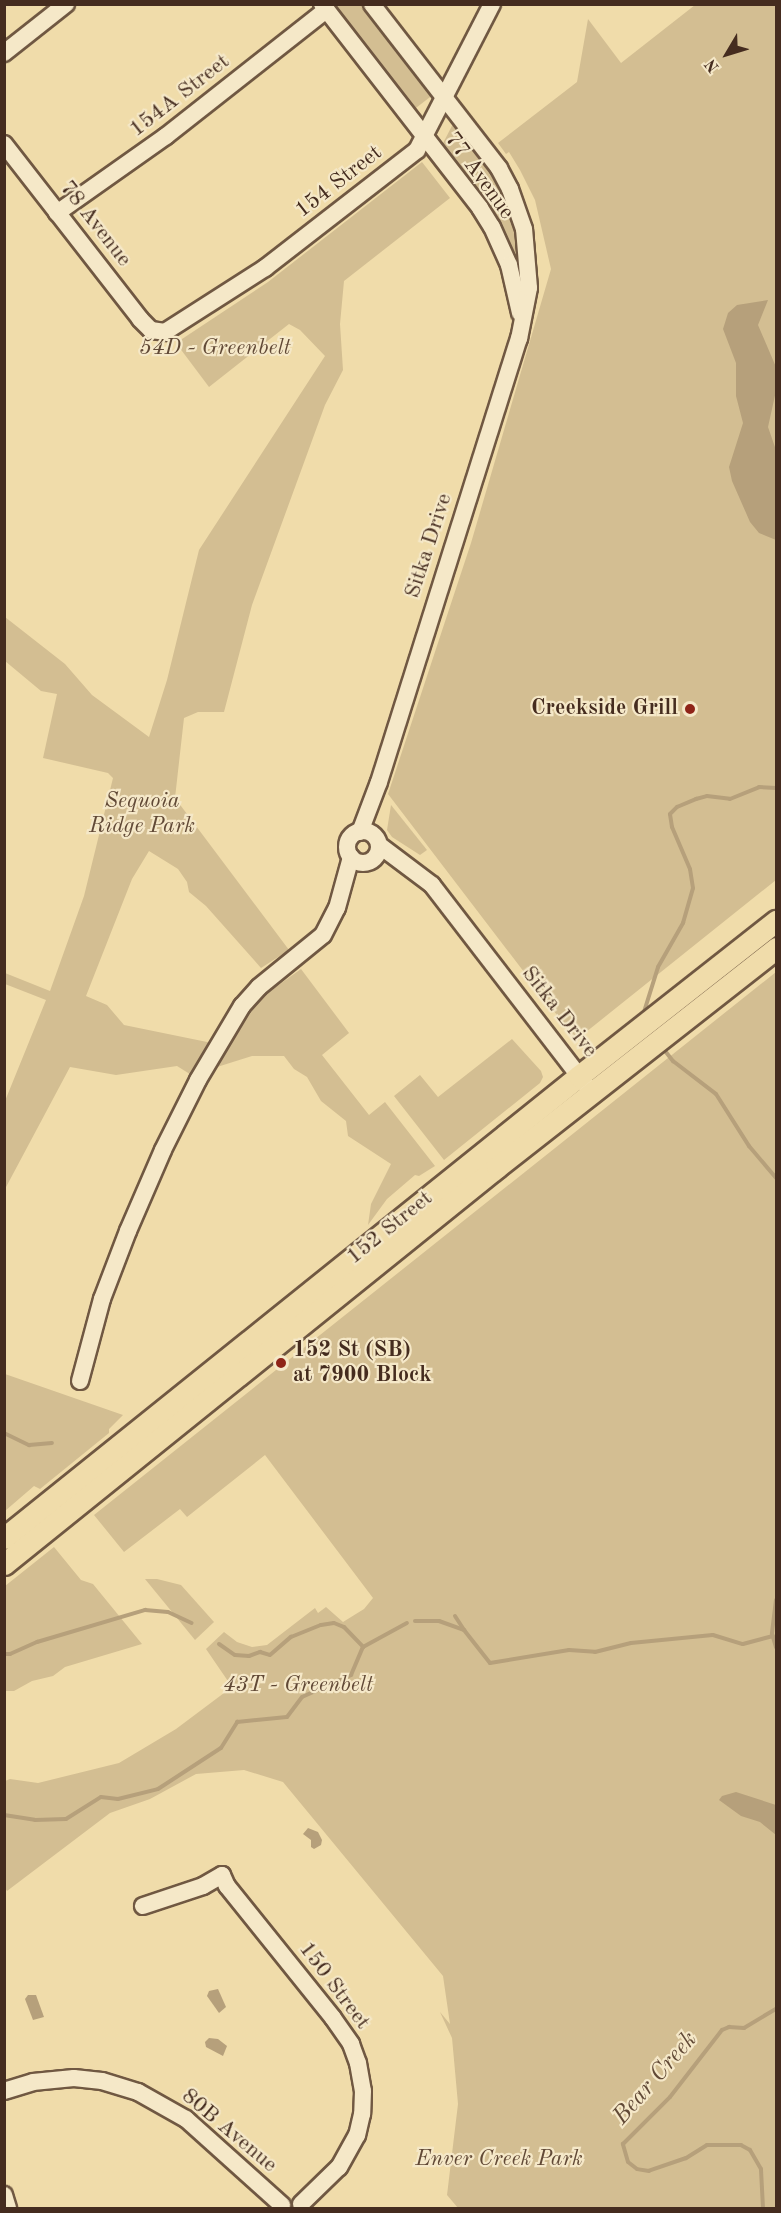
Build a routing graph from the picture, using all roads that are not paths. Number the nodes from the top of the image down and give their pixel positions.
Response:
1 (66, 4) edge
2 (372, 4) edge
3 (492, 4) edge
4 (324, 7) edge
5 (4, 53) edge
6 (445, 99) junction
7 (424, 139) junction
8 (4, 144) edge
9 (57, 213) junction
10 (522, 323) junction
11 (151, 330) joint
12 (367, 849) junction
13 (777, 921) edge
14 (777, 948) edge
15 (579, 1076) junction
16 (592, 1093) junction
17 (80, 1381) dead end
18 (4, 1538) edge
19 (4, 1564) edge
20 (143, 1906) dead end
21 (4, 2091) edge
22 (4, 2195) edge
23 (302, 2206) edge
24 (281, 2207) edge
25 (8, 2208) edge

1 - 5 street
2 - 6 street, 77 Avenue
3 - 6 street, 154 Street
4 - 7 street, 77 Avenue
4 - 9 street, 154A Street
6 - 7 street, 154 Street
6 - 10 street, 77 Avenue
7 - 10 street, 77 Avenue
7 - 11 street, 154 Street
8 - 9 street, 78 Avenue
9 - 11 street, 78 Avenue
10 - 12 street, Sitka Drive
12 - 15 street, Sitka Drive
12 - 17 street
13 - 15 main road, 152 Street
14 - 16 main road, 152 Street
15 - 16 street, Sitka Drive
15 - 18 main road, 152 Street
16 - 19 main road, 152 Street
20 - 23 street, 150 Street
21 - 24 street, 80B Avenue
22 - 25 street
23 - 24 street

